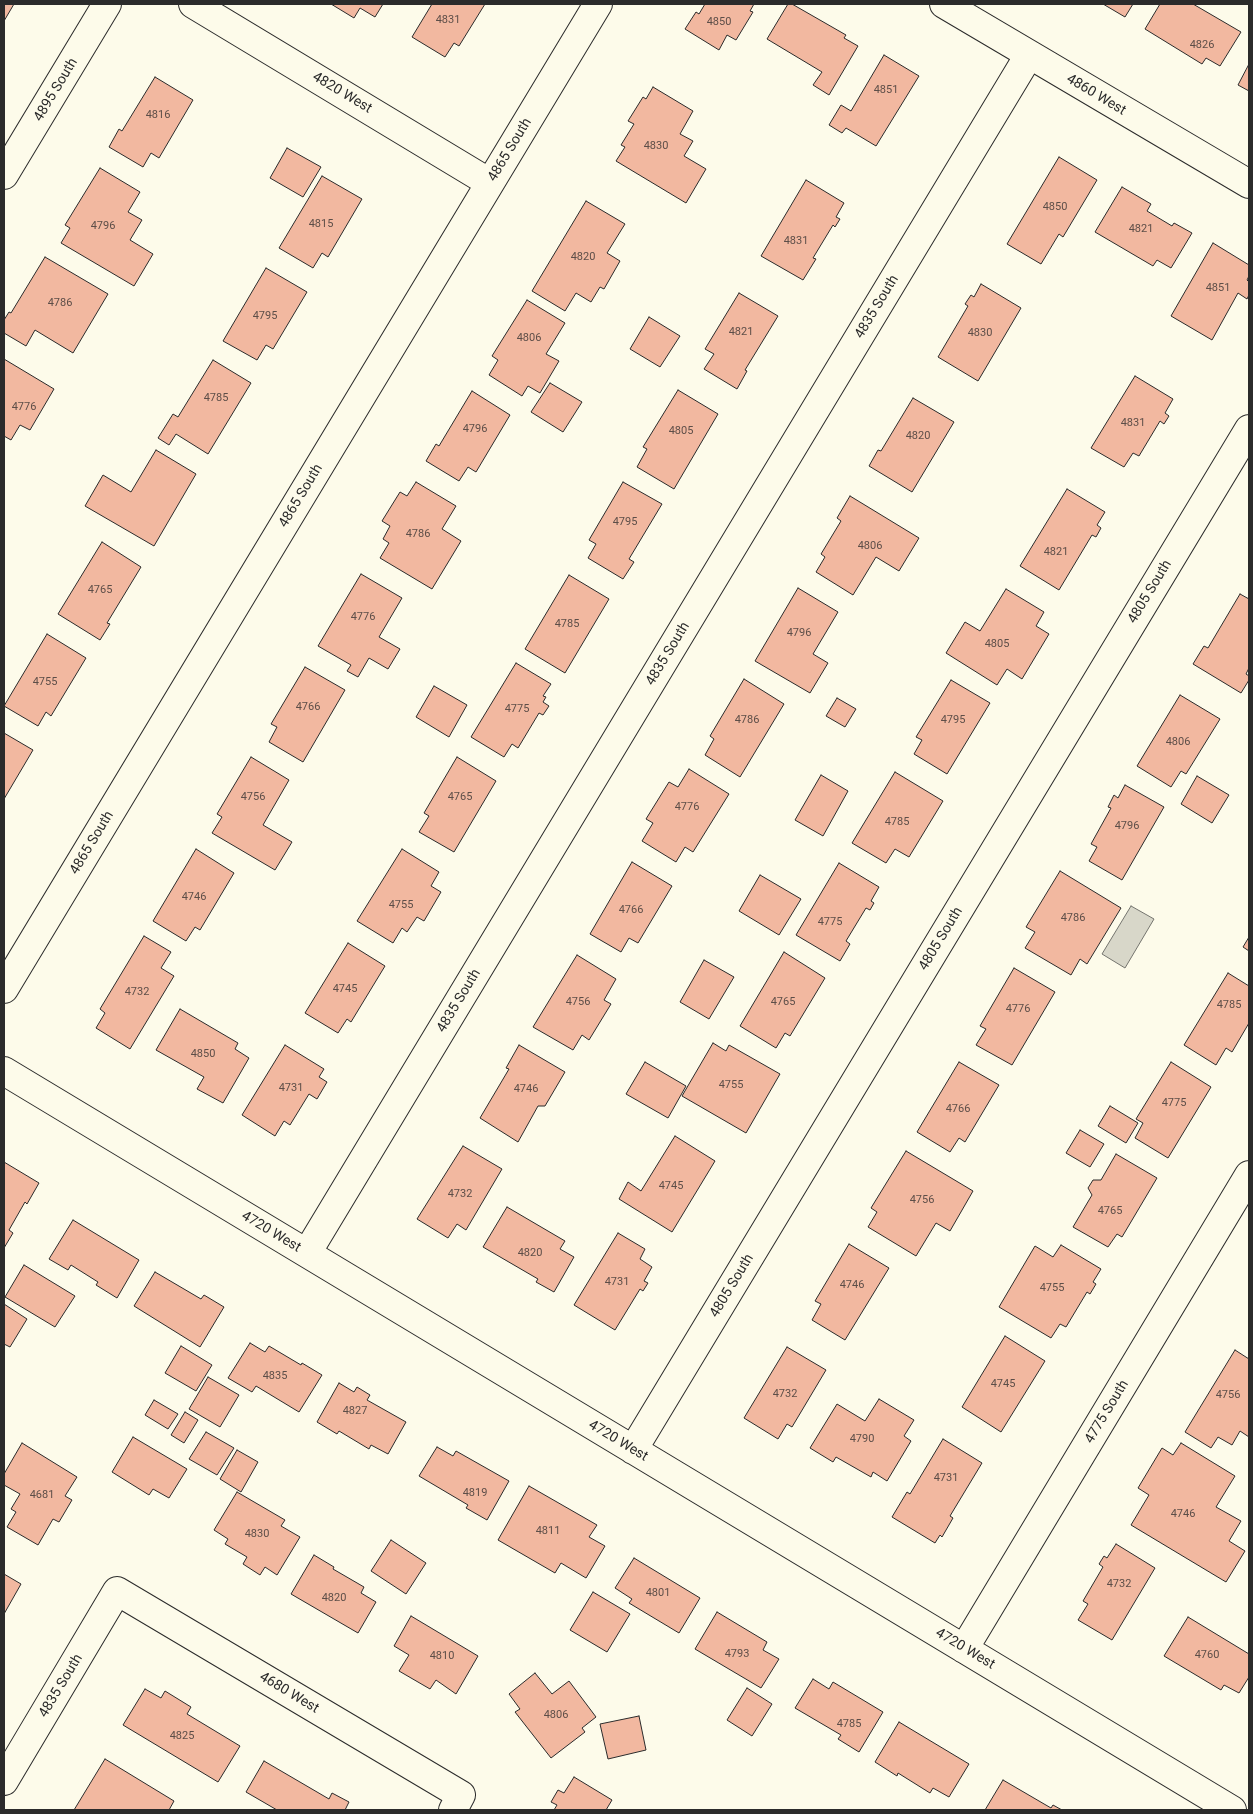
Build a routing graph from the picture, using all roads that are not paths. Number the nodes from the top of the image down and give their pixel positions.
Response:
1 (107, 4) edge
2 (193, 4) edge
3 (598, 4) edge
4 (944, 4) edge
5 (1029, 55) junction
6 (4, 175) edge
7 (490, 183) junction
8 (1249, 184) edge
9 (1249, 428) edge
10 (4, 988) edge
11 (4, 1071) edge
12 (1249, 1174) edge
13 (306, 1253) junction
14 (633, 1450) junction
15 (117, 1591) joint
16 (964, 1649) junction
17 (4, 1781) edge
18 (457, 1803) edge
19 (1232, 1810) edge

1 - 6 street, 4895 South
2 - 7 street, 4820 West
3 - 7 street, 4865 South
4 - 5 street, 4860 West
5 - 8 street, 4860 West
5 - 13 street, 4835 South
7 - 10 street, 4865 South
9 - 14 street, 4805 South
11 - 13 street, 4720 West
12 - 16 street, 4775 South
13 - 14 street, 4720 West
14 - 16 street, 4720 West
15 - 17 street, 4835 South
15 - 18 street, 4680 West
16 - 19 street, 4720 West

